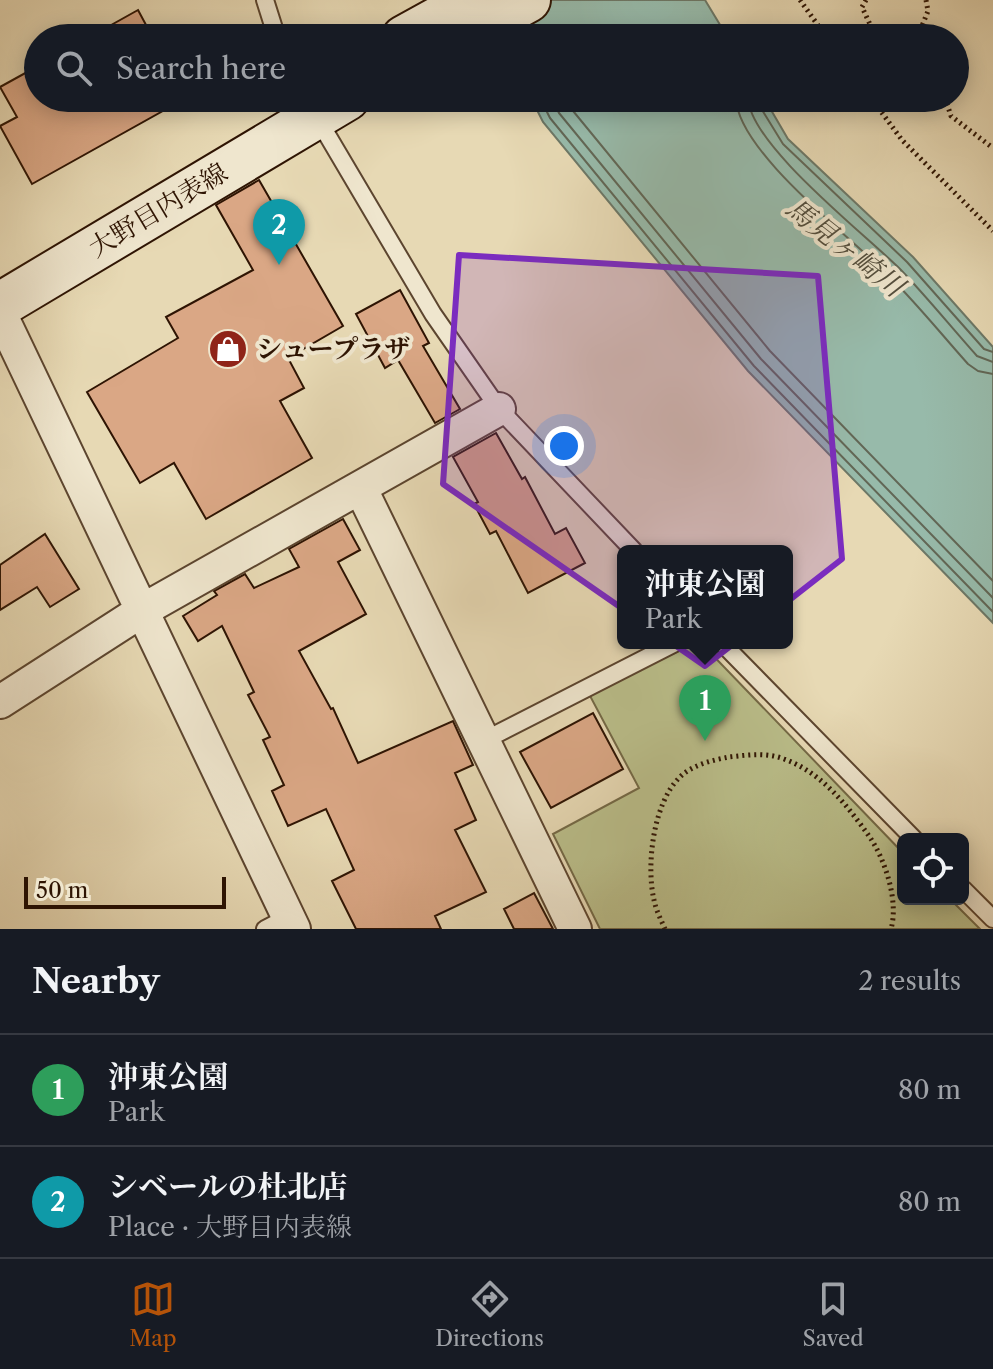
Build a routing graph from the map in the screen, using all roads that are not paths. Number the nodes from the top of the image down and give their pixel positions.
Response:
1 (265, 0) edge
2 (473, 0) edge
3 (528, 0) edge
4 (273, 24) edge
5 (429, 24) edge
6 (484, 24) edge
7 (304, 112) edge
8 (306, 112) edge
9 (323, 112) edge
10 (0, 274) edge
11 (0, 305) edge
12 (0, 313) edge
13 (499, 409) junction
14 (361, 489) junction
15 (628, 545) edge
16 (143, 610) junction
17 (663, 649) edge
18 (728, 649) edge
19 (0, 702) edge
20 (483, 741) junction
21 (908, 833) edge
22 (969, 895) edge
23 (993, 919) edge
24 (282, 925) edge
25 (575, 929) edge

1 - 4 lane
2 - 5 main road
3 - 6 main road
7 - 10 main road, 大野目内表線
8 - 11 main road, 大野目内表線
9 - 13 lane
12 - 16 street
13 - 14 street
13 - 15 lane
14 - 16 street
14 - 20 street
16 - 19 street
16 - 24 street
17 - 20 lane
18 - 21 lane
20 - 25 street
22 - 23 lane

